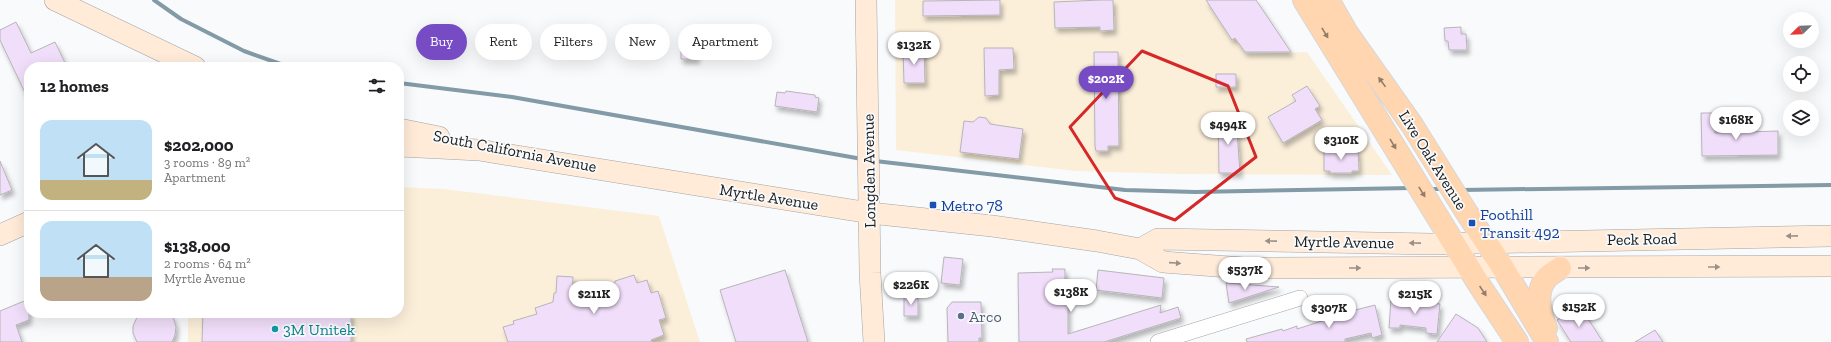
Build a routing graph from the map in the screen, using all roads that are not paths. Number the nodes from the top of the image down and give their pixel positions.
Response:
1 (55, 0) edge
2 (866, 0) edge
3 (1304, 0) edge
4 (1328, 0) edge
5 (118, 31) junction
6 (156, 62) edge
7 (184, 62) edge
8 (404, 130) edge
9 (404, 146) edge
10 (632, 174) junction
11 (870, 213) junction
12 (24, 224) edge
13 (0, 235) edge
14 (1831, 236) edge
15 (1454, 243) junction
16 (1487, 243) junction
17 (1140, 249) junction
18 (1831, 266) edge
19 (1470, 268) junction
20 (1504, 268) junction
21 (1560, 268) junction
22 (1300, 298) dead end
23 (874, 342) edge
24 (1158, 342) edge
25 (1517, 342) edge
26 (1547, 342) edge
27 (1552, 342) edge

1 - 5 main road
2 - 11 main road, Longden Avenue
3 -> 15 main road, Live Oak Avenue
16 -> 4 main road, Live Oak Avenue
5 - 6 main road
5 - 7 main road
8 - 10 main road, South California Avenue
9 - 10 main road, Myrtle Avenue
10 - 11 main road, Myrtle Avenue
11 - 17 main road, Myrtle Avenue
11 - 23 main road, Longden Avenue
12 - 13 main road
14 -> 16 main road, Peck Road
15 - 16 main road, Peck Road
15 -> 17 main road, Myrtle Avenue
15 - 19 main road, Live Oak Avenue
16 - 20 main road, Live Oak Avenue
17 -> 19 main road, Myrtle Avenue
21 -> 18 main road, Peck Road
19 - 20 main road, Peck Road
19 -> 25 main road, Live Oak Avenue
20 - 21 main road, Peck Road
20 - 26 main road, Live Oak Avenue
21 - 27 main road
22 - 24 street

